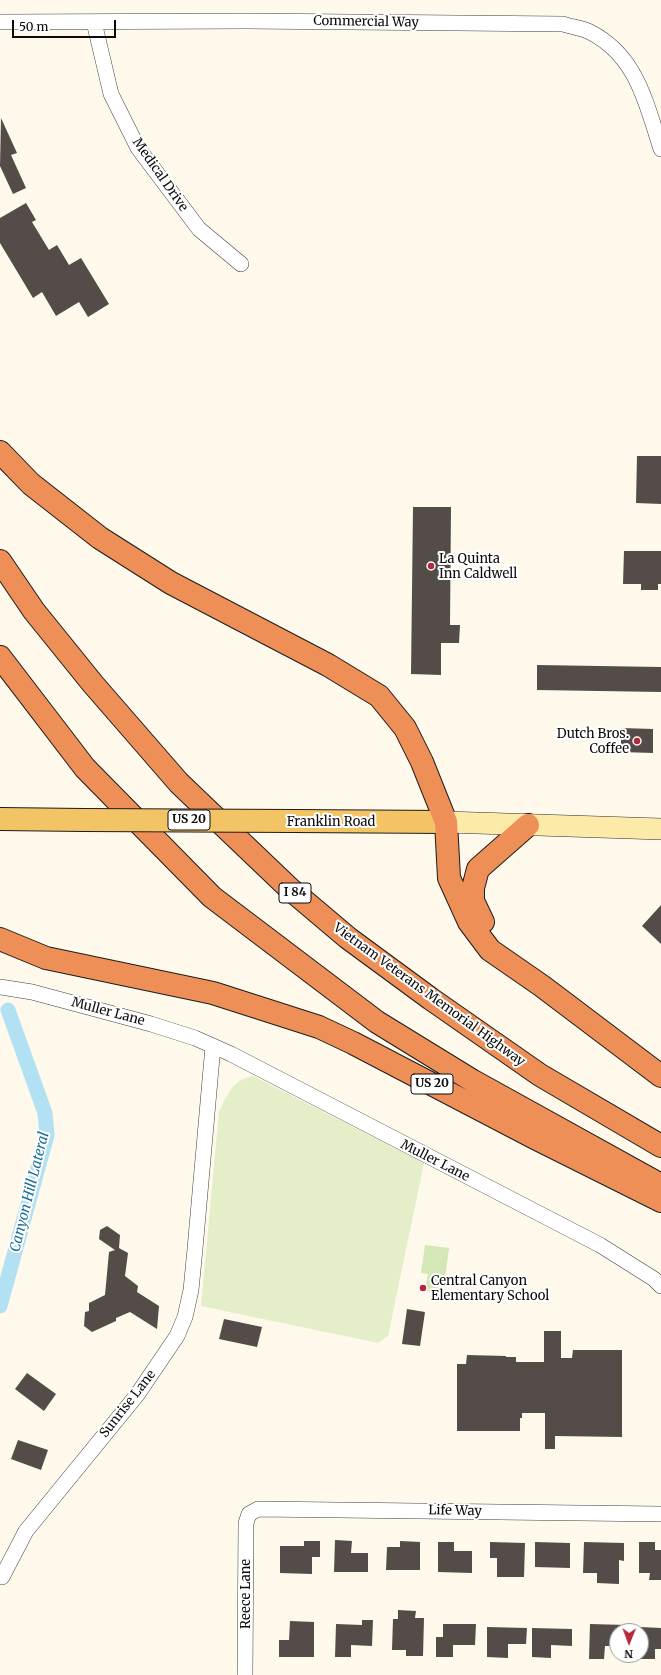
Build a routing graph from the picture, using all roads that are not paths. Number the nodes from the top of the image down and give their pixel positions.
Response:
1 (0, 22) edge
2 (94, 22) junction
3 (661, 149) edge
4 (241, 264) dead end
5 (0, 452) edge
6 (0, 561) edge
7 (0, 657) edge
8 (0, 819) edge
9 (446, 822) junction
10 (528, 825) junction
11 (661, 829) edge
12 (0, 940) edge
13 (542, 986) junction
14 (0, 987) edge
15 (213, 1046) junction
16 (661, 1076) edge
17 (661, 1146) edge
18 (661, 1185) edge
19 (661, 1201) edge
20 (658, 1283) edge
21 (249, 1514) joint
22 (661, 1514) edge
23 (2, 1577) dead end
24 (245, 1675) edge

1 - 2 street, Commercial Way
2 - 3 street, Commercial Way
2 - 4 street, Medical Drive
5 - 9 highway
6 - 17 highway, Vietnam Veterans Memorial Highway / I 84
7 - 18 highway
8 - 9 main road, Franklin Road / US 20, bridge
9 - 10 main road, Franklin Road
9 - 13 highway
10 - 11 main road, Franklin Road
10 - 13 highway
12 - 19 highway, US 20
13 - 16 highway
14 - 15 street, Muller Lane
15 - 20 street, Muller Lane
15 - 23 street, Sunrise Lane
21 - 22 street, Life Way
21 - 24 street, Reece Lane

